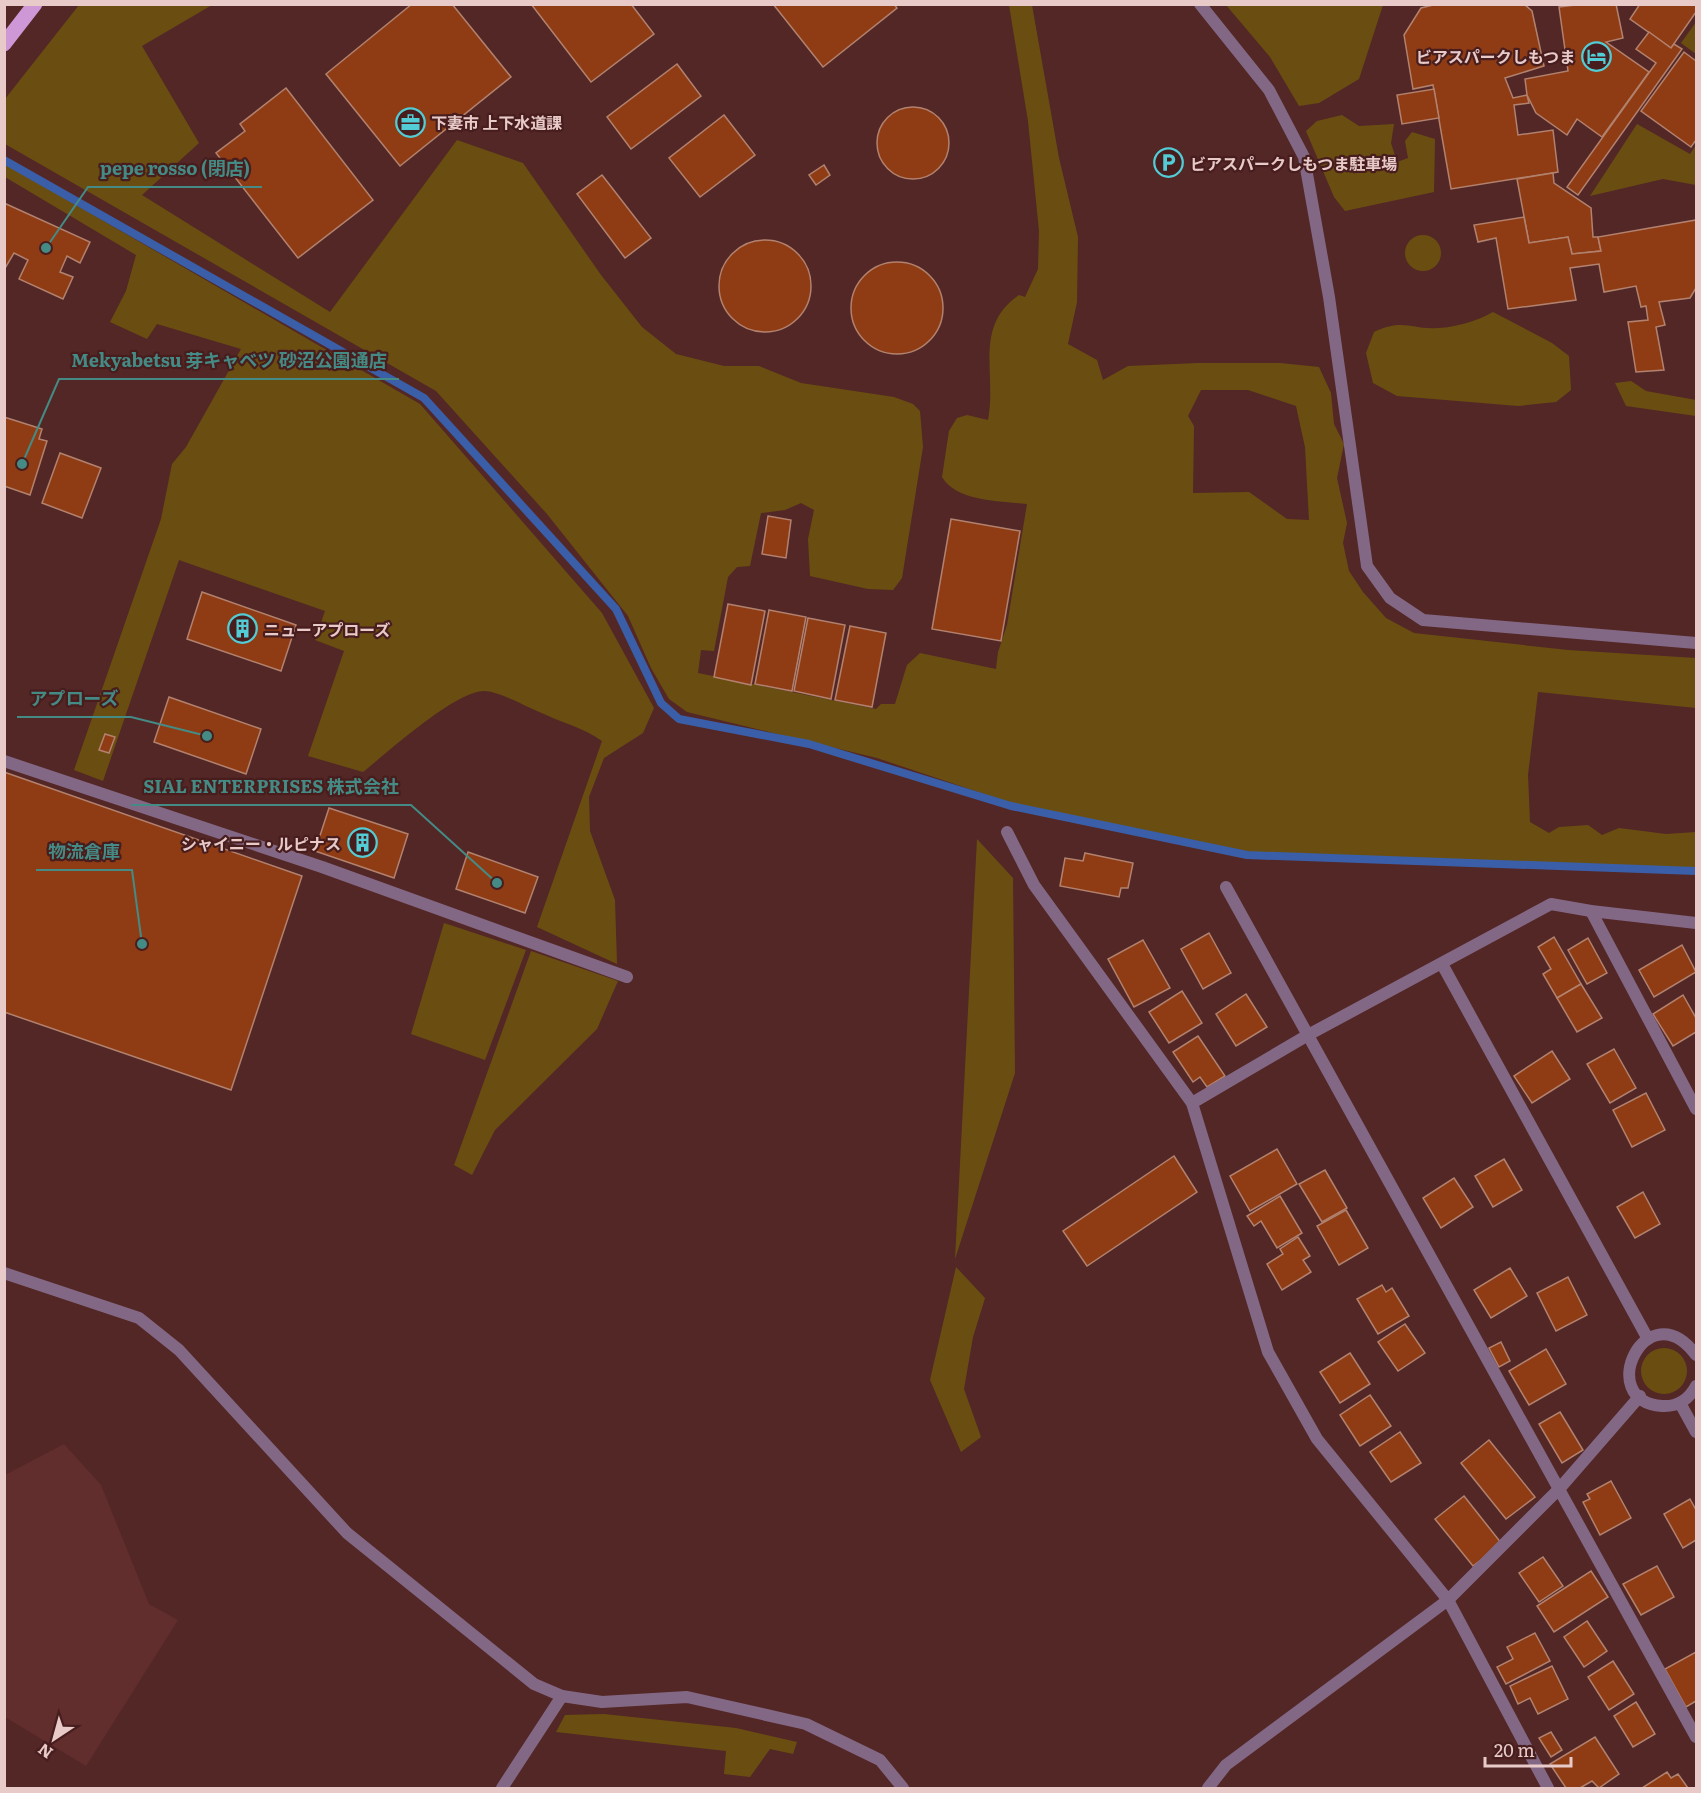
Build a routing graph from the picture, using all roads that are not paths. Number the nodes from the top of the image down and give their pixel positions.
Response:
1 (35, 4) edge
2 (1200, 4) edge
3 (4, 44) edge
4 (1696, 643) edge
5 (4, 761) edge
6 (1007, 832) dead end
7 (1226, 887) dead end
8 (1591, 911) junction
9 (1696, 923) edge
10 (1442, 964) junction
11 (627, 977) dead end
12 (1308, 1035) junction
13 (1192, 1103) junction
14 (1696, 1109) edge
15 (4, 1273) edge
16 (1648, 1339) junction
17 (1694, 1347) edge
18 (1696, 1386) edge
19 (1640, 1396) junction
20 (1680, 1402) junction
21 (1696, 1432) edge
22 (1560, 1488) junction
23 (1448, 1600) junction
24 (562, 1696) junction
25 (1696, 1737) edge
26 (502, 1788) edge
27 (903, 1788) edge
28 (1208, 1788) edge
29 (1548, 1788) edge

1 - 3 main road
2 - 4 street
5 - 11 street
6 - 13 street
7 - 12 street
8 - 9 street
8 - 10 street
8 - 14 street
10 - 12 street
10 - 16 street
12 - 13 street
12 - 22 street
13 - 23 street
15 - 24 street
16 - 17 street
16 - 19 street
18 - 20 street
19 - 20 street
19 - 22 street
20 - 21 street
22 - 23 street
22 - 25 street
23 - 28 street
23 - 29 street
24 - 26 street
24 - 27 street

